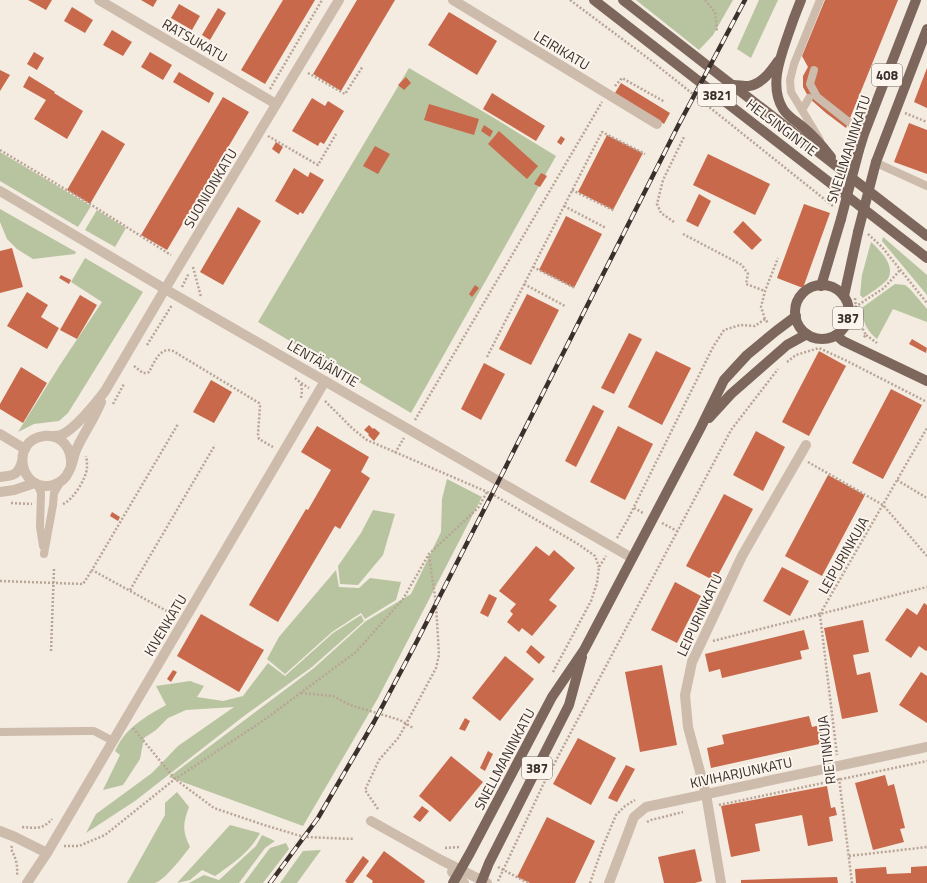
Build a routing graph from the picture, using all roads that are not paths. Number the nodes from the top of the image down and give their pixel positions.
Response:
1 (99, 0) edge
2 (339, 0) edge
3 (453, 0) edge
4 (594, 0) edge
5 (623, 0) edge
6 (801, 0) edge
7 (820, 0) edge
8 (916, 0) edge
9 (927, 29) edge
10 (779, 60) junction
11 (814, 70) dead end
12 (732, 85) junction
13 (809, 98) dead end
14 (276, 104) junction
15 (802, 110) junction
16 (657, 124) dead end
17 (864, 134) junction
18 (825, 150) junction
19 (876, 162) junction
20 (844, 172) junction
21 (927, 186) edge
22 (0, 191) edge
23 (927, 236) edge
24 (927, 258) edge
25 (821, 286) junction
26 (166, 289) junction
27 (844, 296) junction
28 (796, 316) junction
29 (807, 334) junction
30 (836, 335) junction
31 (325, 381) junction
32 (927, 381) edge
33 (105, 391) junction
34 (700, 427) junction
35 (0, 434) edge
36 (51, 436) junction
37 (806, 445) dead end
38 (25, 449) junction
39 (22, 462) junction
40 (71, 465) junction
41 (0, 477) edge
42 (61, 482) junction
43 (36, 483) junction
44 (0, 492) edge
45 (632, 558) junction
46 (584, 650) junction
47 (0, 732) edge
48 (113, 741) junction
49 (927, 747) edge
50 (706, 794) junction
51 (371, 821) dead end
52 (0, 831) edge
53 (49, 850) junction
54 (459, 878) edge
55 (483, 882) edge
56 (27, 883) edge
57 (609, 883) edge
58 (721, 883) edge

1 - 14 street, RATSUKATU
2 - 14 street, SUONIONKATU
3 - 16 street, LEIRIKATU
4 - 24 main road, HELSINGINTIE / 3821
5 - 12 main road, HELSINGINTIE / 3821
6 - 10 main road
7 - 15 lane
8 - 17 main road, SNELLMANINKATU / 408
9 - 19 main road, 408
10 - 12 main road
10 - 18 main road
11 - 17 lane
12 - 20 main road, HELSINGINTIE / 3821
13 - 15 lane
14 - 26 street, SUONIONKATU
15 - 18 lane
17 - 25 main road, SNELLMANINKATU / 408, bridge
18 - 20 main road
19 - 21 lane
19 - 27 main road, 408, bridge
20 - 23 main road, HELSINGINTIE / 3821
22 - 26 street, LENTÄJÄNTIE
25 - 27 main road, 387
25 - 28 main road
26 - 31 street, LENTÄJÄNTIE
26 - 33 street, SUONIONKATU
27 - 30 main road, 387
28 - 29 main road
28 - 34 main road, SNELLMANINKATU
29 - 30 main road, 387
29 - 34 main road, SNELLMANINKATU
30 - 32 main road, 387
31 - 45 street, LENTÄJÄNTIE
31 - 48 street, KIVENKATU
33 - 36 street, SUONIONKATU
33 - 40 street, SUONIONKATU
34 - 45 main road, SNELLMANINKATU
35 - 38 street
36 - 38 street
36 - 40 street
37 - 50 street, LEIPURINKATU
38 - 39 street
39 - 41 street
39 - 43 street
40 - 42 street
42 - 43 street
42 - 43 lane
43 - 44 street
45 - 46 main road, SNELLMANINKATU
46 - 54 main road, SNELLMANINKATU
46 - 55 main road, SNELLMANINKATU / 387
47 - 48 lane
48 - 53 street, KIVENKATU
49 - 50 street, KIVIHARJUNKATU
50 - 57 street, KIVIHARJUNKATU
50 - 58 street, LEIPURINKATU
51 - 54 street
52 - 53 street
53 - 56 street, KIVENKATU
54 - 55 street

